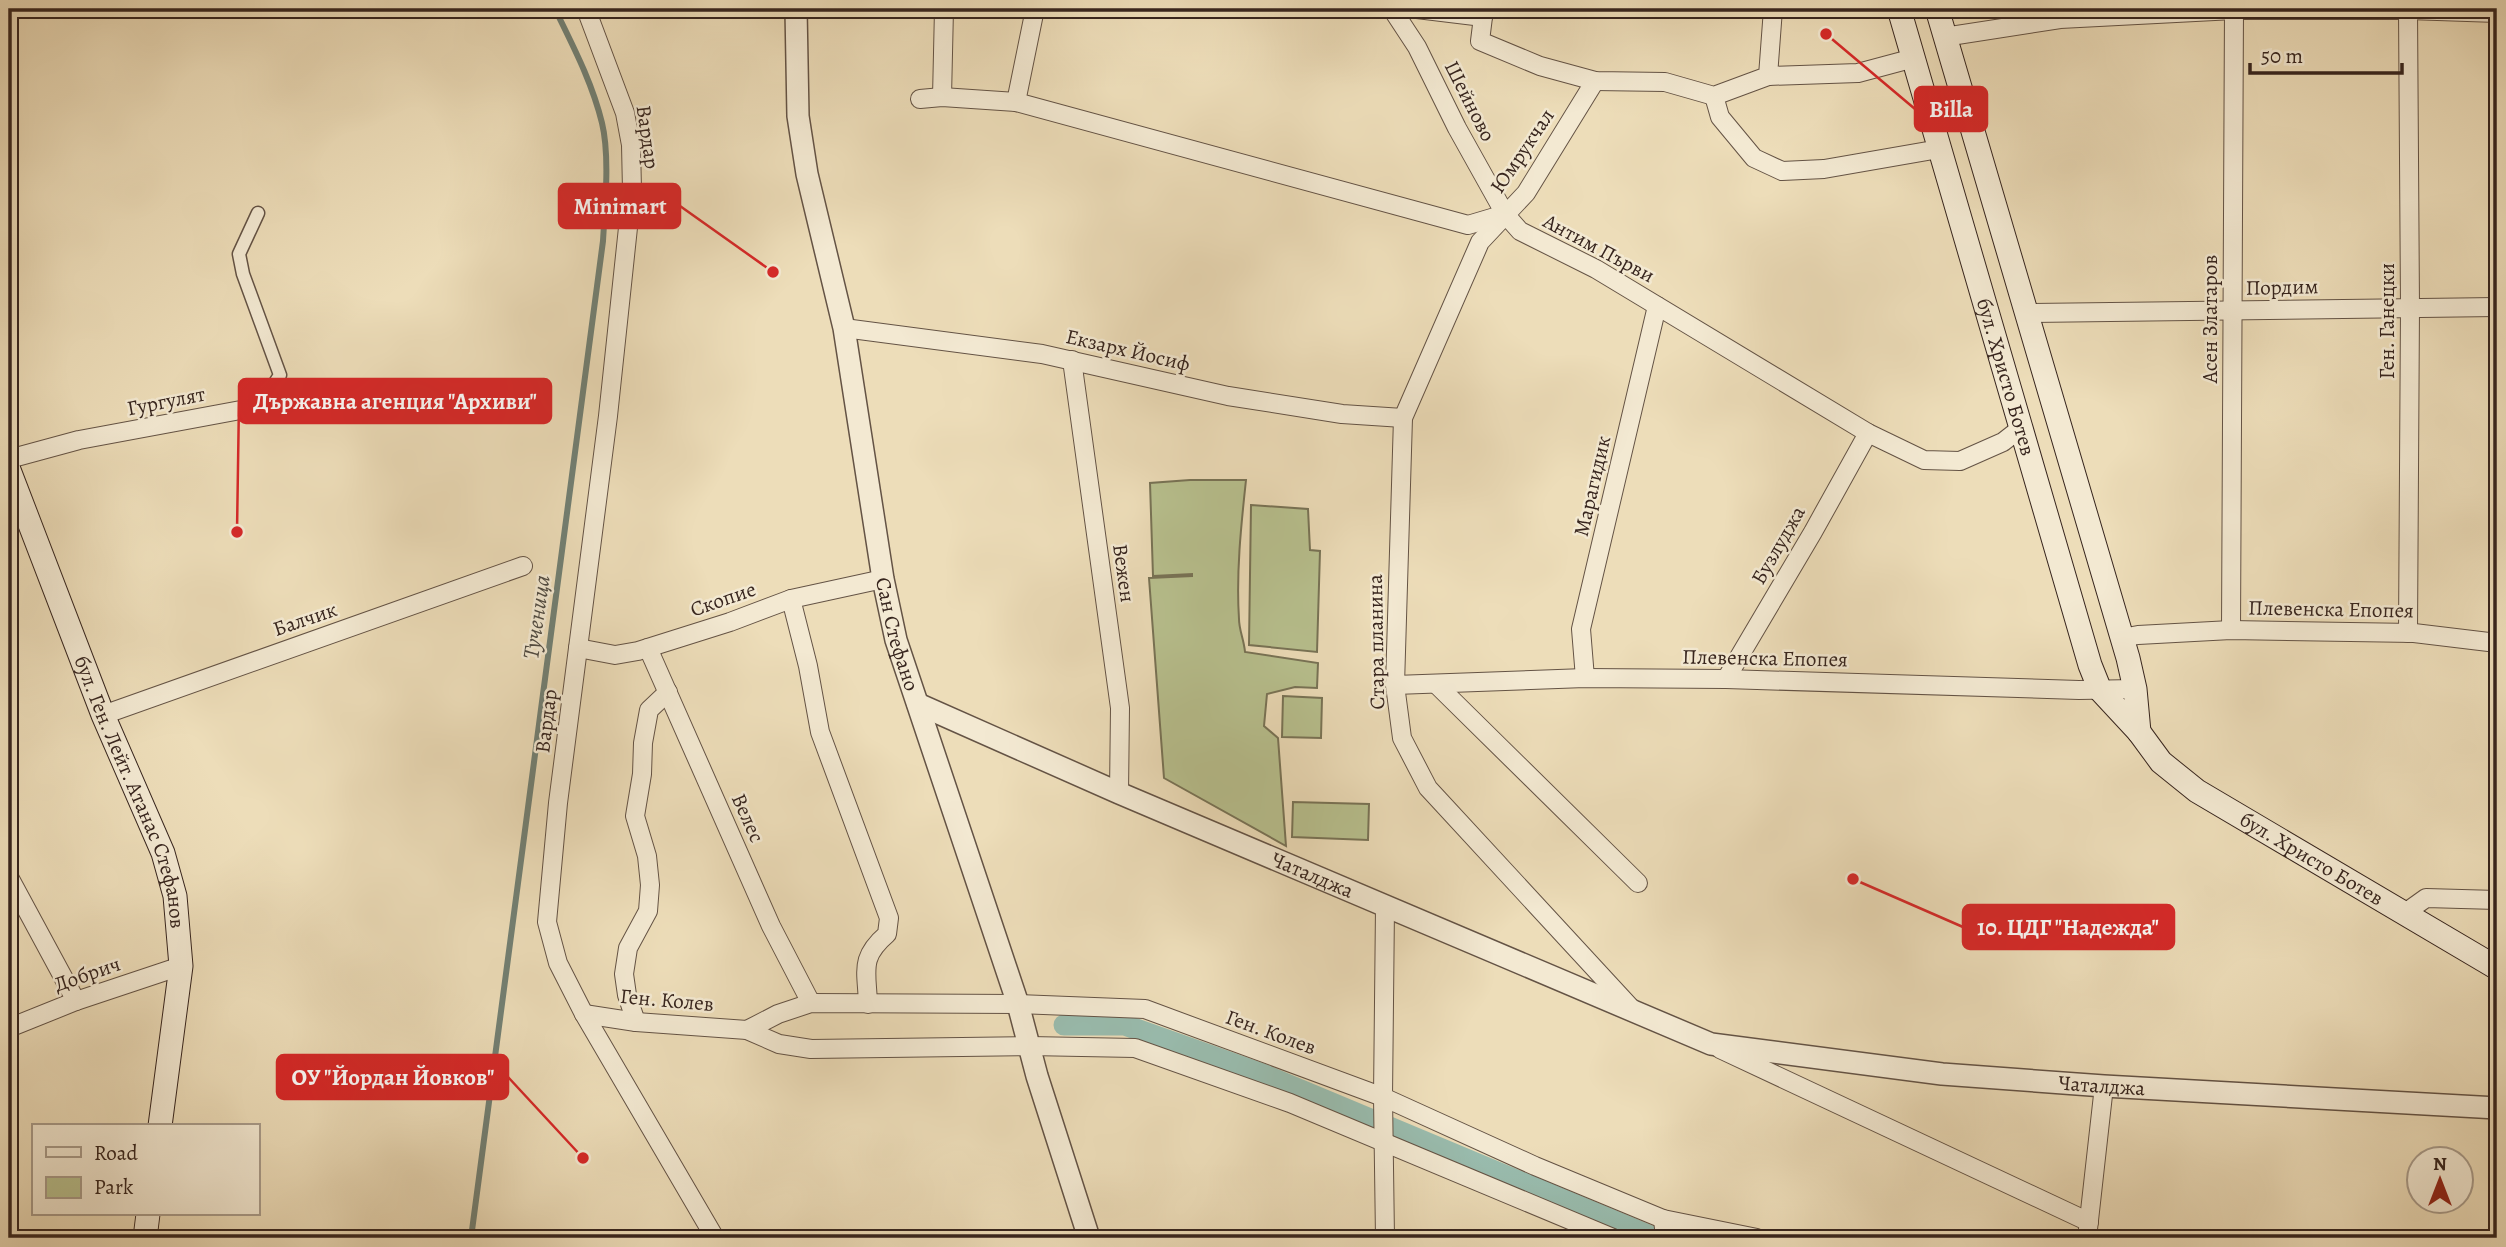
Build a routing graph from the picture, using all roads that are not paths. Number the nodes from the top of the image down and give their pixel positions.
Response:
1 (586, 9) edge
2 (796, 9) edge
3 (944, 9) edge
4 (1035, 9) edge
5 (1392, 9) edge
6 (1416, 9) edge
7 (1773, 9) edge
8 (1899, 9) edge
9 (1937, 9) edge
10 (2234, 9) edge
11 (2409, 10) edge
12 (1483, 13) edge
13 (2497, 13) edge
14 (2060, 14) edge
15 (1944, 37) junction
16 (1914, 58) junction
17 (1768, 76) junction
18 (1595, 81) junction
19 (1714, 96) junction
20 (943, 97) junction
21 (920, 99) dead end
22 (1016, 102) junction
23 (1939, 149) junction
24 (258, 213) dead end
25 (1505, 214) junction
26 (1480, 242) joint
27 (1657, 306) junction
28 (2410, 307) junction
29 (2497, 307) edge
30 (2233, 311) junction
31 (2025, 313) junction
32 (844, 328) junction
33 (1072, 360) junction
34 (262, 403) junction
35 (542, 413) dead end
36 (1403, 418) junction
37 (2021, 428) junction
38 (1868, 433) junction
39 (9, 459) edge
40 (9, 470) edge
41 (2076, 482) junction
42 (2040, 493) junction
43 (523, 566) dead end
44 (883, 579) junction
45 (791, 599) junction
46 (2231, 630) junction
47 (2408, 633) junction
48 (2122, 638) junction
49 (2497, 643) edge
50 (578, 648) junction
51 (648, 648) junction
52 (1585, 678) junction
53 (1726, 679) junction
54 (1395, 685) junction
55 (1437, 685) junction
56 (2135, 689) junction
57 (2100, 690) junction
58 (668, 692) junction
59 (918, 704) junction
60 (103, 715) junction
61 (2139, 732) junction
62 (1119, 793) junction
63 (9, 877) edge
64 (1638, 883) dead end
65 (2497, 900) edge
66 (1385, 906) junction
67 (2404, 913) junction
68 (181, 966) junction
69 (2497, 968) edge
70 (76, 1001) junction
71 (811, 1003) junction
72 (868, 1004) junction
73 (1018, 1004) junction
74 (1635, 1013) junction
75 (584, 1014) junction
76 (636, 1022) junction
77 (9, 1028) edge
78 (747, 1030) junction
79 (1711, 1044) junction
80 (1029, 1046) junction
81 (2104, 1086) junction
82 (1383, 1104) junction
83 (2497, 1108) edge
84 (160, 1124) edge
85 (1383, 1140) junction
86 (148, 1216) edge
87 (1664, 1229) edge
88 (2088, 1230) edge
89 (145, 1238) edge
90 (715, 1238) edge
91 (1089, 1238) edge
92 (1385, 1238) edge
93 (1613, 1238) edge
94 (1757, 1238) edge

1 - 50 street, Вардар
2 - 32 street, Сан Стефано
3 - 20 street
4 - 22 street
5 - 25 street, Шейново
6 - 12 street
7 - 17 street
8 - 16 main road, бул. Христо Ботев
9 - 15 main road, бул. Христо Ботев
10 - 11 street
10 - 14 street
10 - 30 street, Асен Златаров
11 - 13 street
11 - 28 street, Ген. Ганецки
12 - 18 street
14 - 15 street
15 - 31 main road, бул. Христо Ботев
16 - 17 street
16 - 23 main road, бул. Христо Ботев
17 - 19 street
18 - 19 street
18 - 25 street, Юмрукчал
19 - 23 street
20 - 21 street
20 - 22 street
22 - 25 street
23 - 37 main road, бул. Христо Ботев
24 - 34 street
25 - 26 street, Юмрукчал
25 - 27 street, Антим Първи
26 - 36 street, Стара планина
27 - 38 street, Антим Първи
27 - 52 street, Марагидик
28 - 29 street, Пордим
28 - 30 street, Пордим
28 - 47 street, Ген. Ганецки
30 - 31 street, Пордим
30 - 46 street, Асен Златаров
31 - 41 main road, бул. Христо Ботев
32 - 33 street, Екзарх Йосиф
32 - 44 street, Сан Стефано
33 - 36 street, Екзарх Йосиф
33 - 62 street, Вежен
34 - 35 street, Гургулят
34 - 39 street, Гургулят
36 - 54 street, Стара планина
37 - 38 street, Антим Първи
37 - 42 main road, бул. Христо Ботев
38 - 53 street, Бузлуджа
40 - 60 main road, бул. Ген. Лейт. Атанас Стефанов
41 - 42 main road
41 - 48 main road, бул. Христо Ботев
42 - 57 main road, бул. Христо Ботев
43 - 60 street, Балчик
44 - 45 street, Скопие
44 - 59 street, Сан Стефано
45 - 51 street, Скопие
45 - 72 street
46 - 47 street, Плевенска Епопея
46 - 48 street, Плевенска Епопея
47 - 49 street, Плевенска Епопея
48 - 56 main road, бул. Христо Ботев
50 - 51 street, Скопие
50 - 75 street, Вардар
51 - 58 street, Велес
52 - 53 street, Плевенска Епопея
52 - 55 street, Плевенска Епопея
53 - 57 street, Плевенска Епопея
54 - 55 street, Плевенска Епопея
54 - 74 street, Стара планина
55 - 64 street
56 - 57 street, Плевенска Епопея
56 - 61 main road, бул. Христо Ботев
57 - 61 main road, бул. Христо Ботев
58 - 71 street, Велес
58 - 76 street
59 - 62 street, Чаталджа
59 - 73 street, Сан Стефано
60 - 68 main road, бул. Ген. Лейт. Атанас Стефанов
61 - 67 main road, бул. Христо Ботев
62 - 66 street, Чаталджа
63 - 70 street
65 - 67 street
66 - 74 street, Чаталджа
66 - 82 street
67 - 69 main road, бул. Христо Ботев
68 - 70 street, Добрич
68 - 84 main road, бул. Ген. Лейт. Атанас Стефанов
70 - 77 street, Добрич
71 - 72 street, Ген. Колев
71 - 78 street, Ген. Колев
72 - 73 street, Ген. Колев
73 - 80 street, Сан Стефано
73 - 82 street, Ген. Колев
74 - 79 street, Чаталджа
75 - 76 street, Ген. Колев
75 - 90 street, Вардар
76 - 78 street, Ген. Колев
78 - 80 street, Ген. Колев
79 - 81 street, Чаталджа
79 - 88 street, Чаталджа
80 - 85 street, Ген. Колев
80 - 91 street, Сан Стефано
81 - 83 street, Чаталджа
81 - 88 street
82 - 85 street
82 - 87 street, Ген. Колев
85 - 92 street
85 - 93 street, Ген. Колев
86 - 89 main road
87 - 94 street, Ген. Колев

